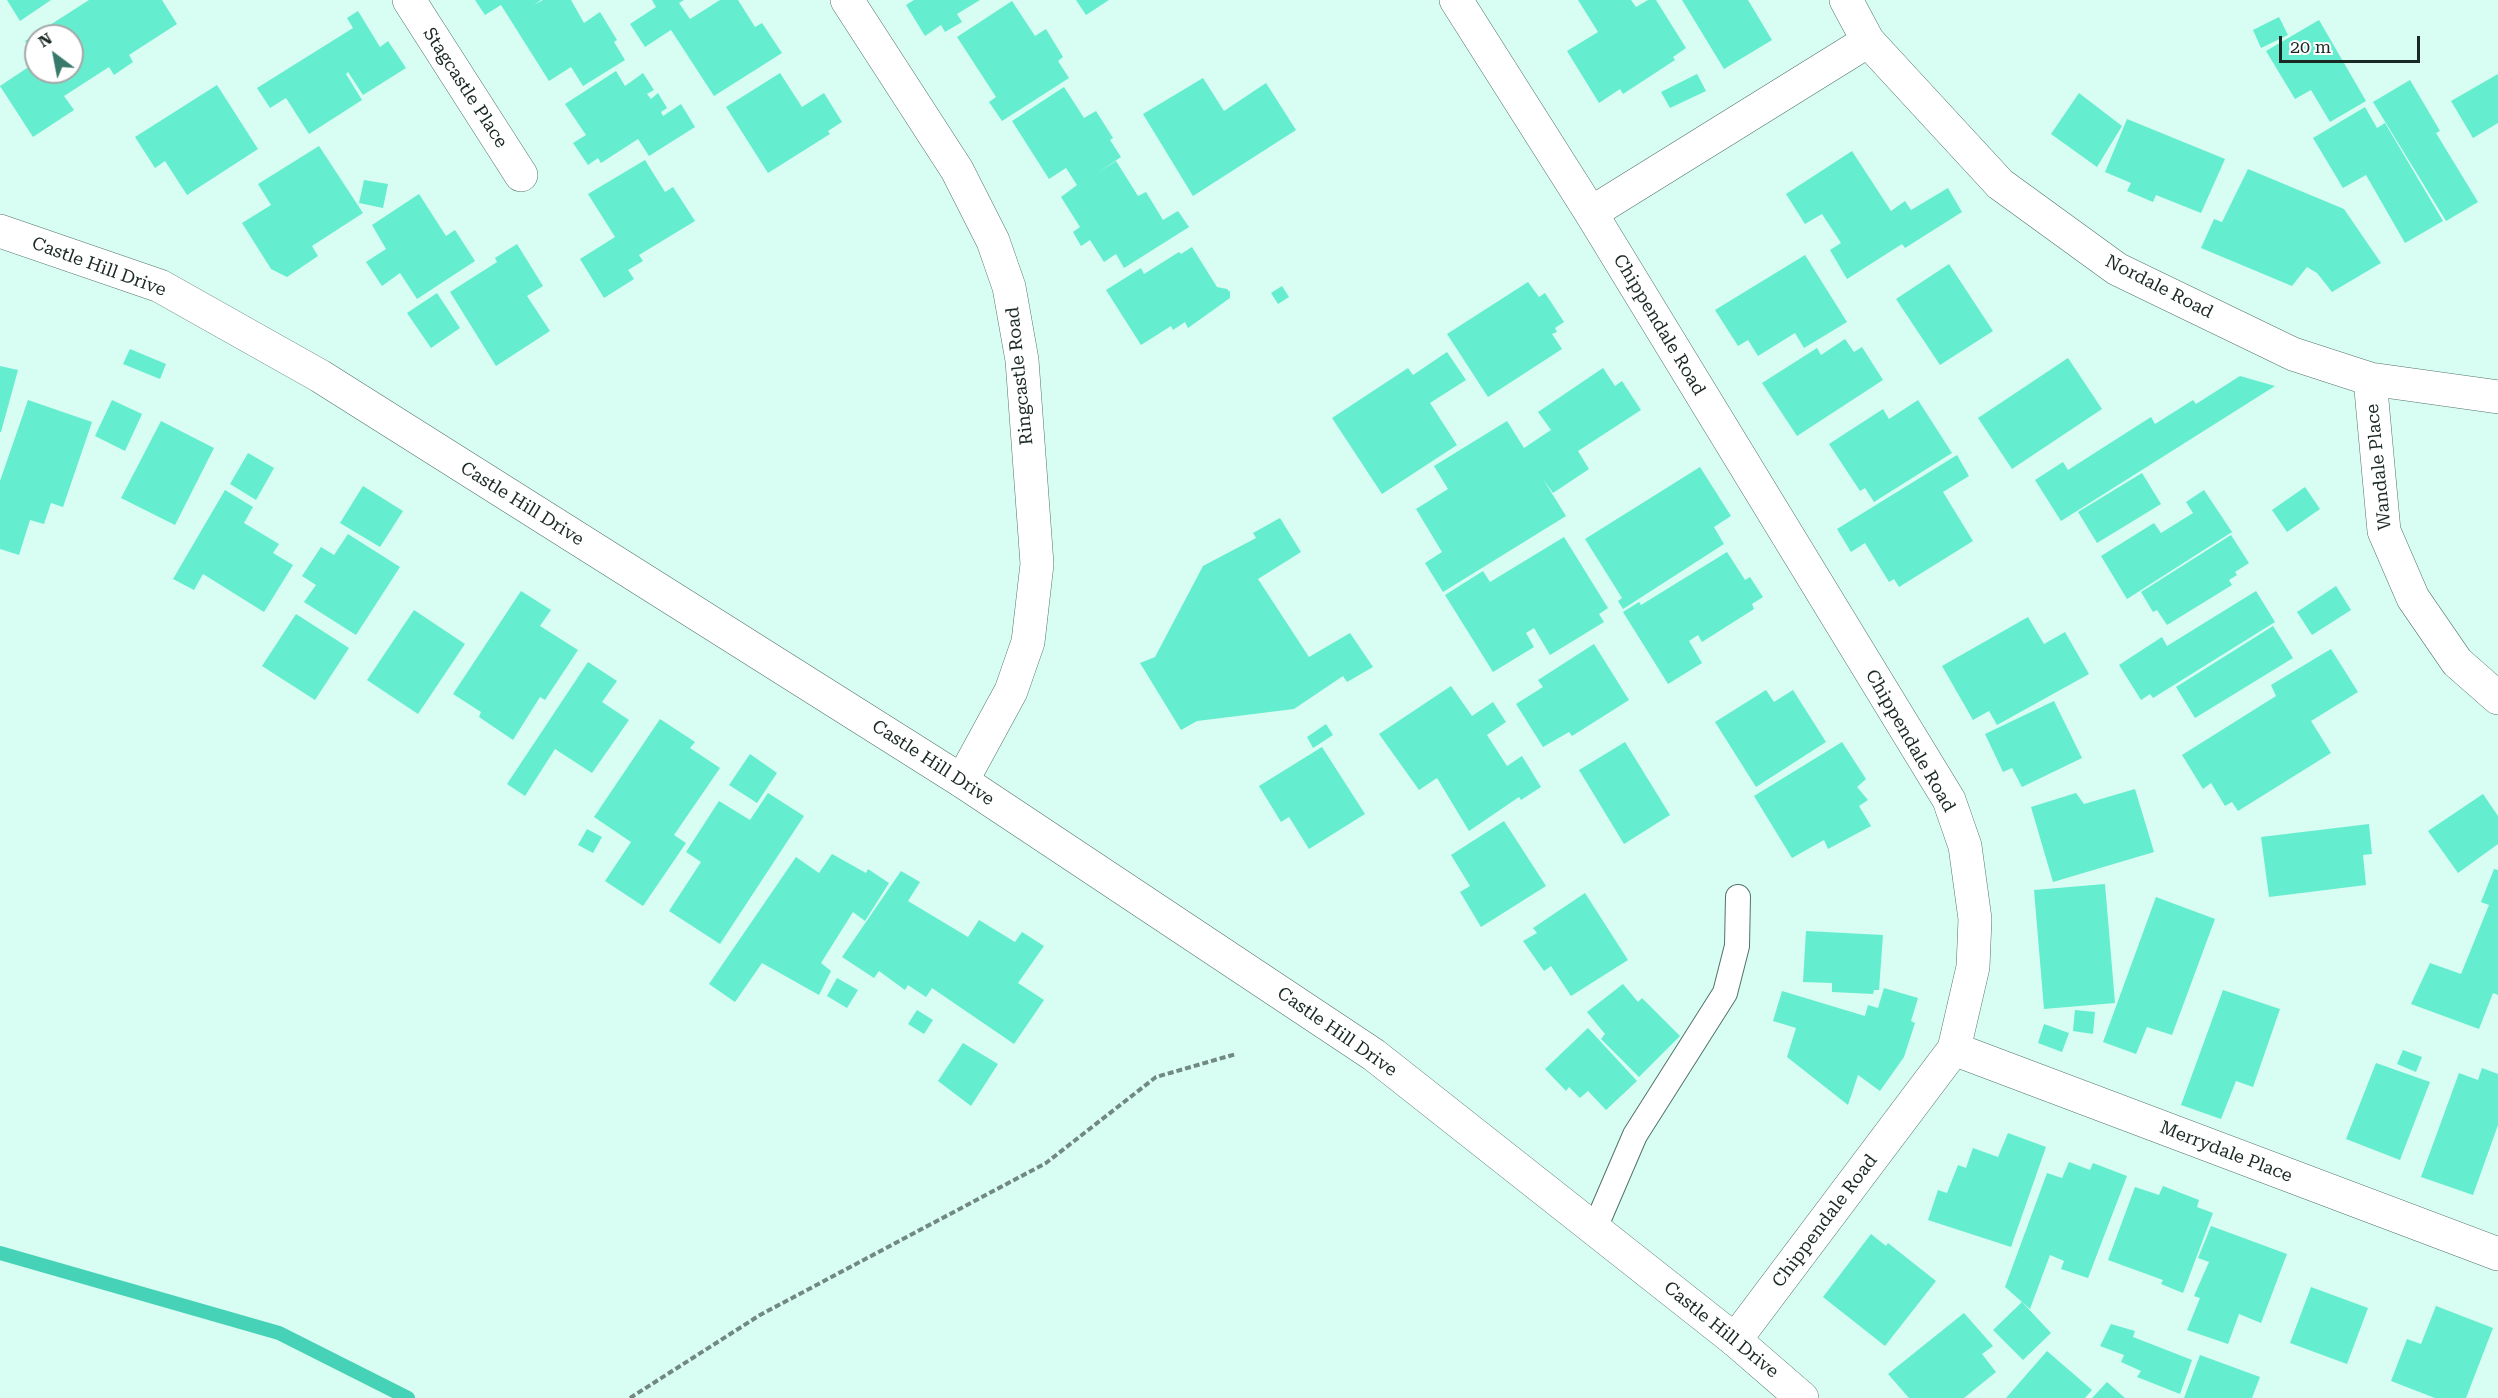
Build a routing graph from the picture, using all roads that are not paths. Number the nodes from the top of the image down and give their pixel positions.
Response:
1 (409, 0) edge
2 (847, 0) edge
3 (1456, 0) edge
4 (1846, 0) edge
5 (1868, 40) junction
6 (521, 176) dead end
7 (1591, 213) junction
8 (0, 231) edge
9 (2370, 379) junction
10 (2498, 397) edge
11 (2498, 698) edge
12 (962, 781) junction
13 (1738, 897) dead end
14 (1954, 1050) junction
15 (1594, 1228) junction
16 (2498, 1254) edge
17 (1736, 1340) junction
18 (1802, 1398) edge

1 - 6 street, Stagcastle Place
2 - 12 street, Ringcastle Road
3 - 7 street, Chippendale Road
4 - 5 street, Nordale Road
5 - 7 street
5 - 9 street, Nordale Road
7 - 14 street, Chippendale Road
8 - 12 street, Castle Hill Drive
9 - 10 street, Nordale Road
9 - 11 street, Wandale Place
12 - 15 street, Castle Hill Drive
13 - 15 lane
14 - 16 street, Merrydale Place
14 - 17 street, Chippendale Road
15 - 17 street, Castle Hill Drive
17 - 18 street, Castle Hill Drive

